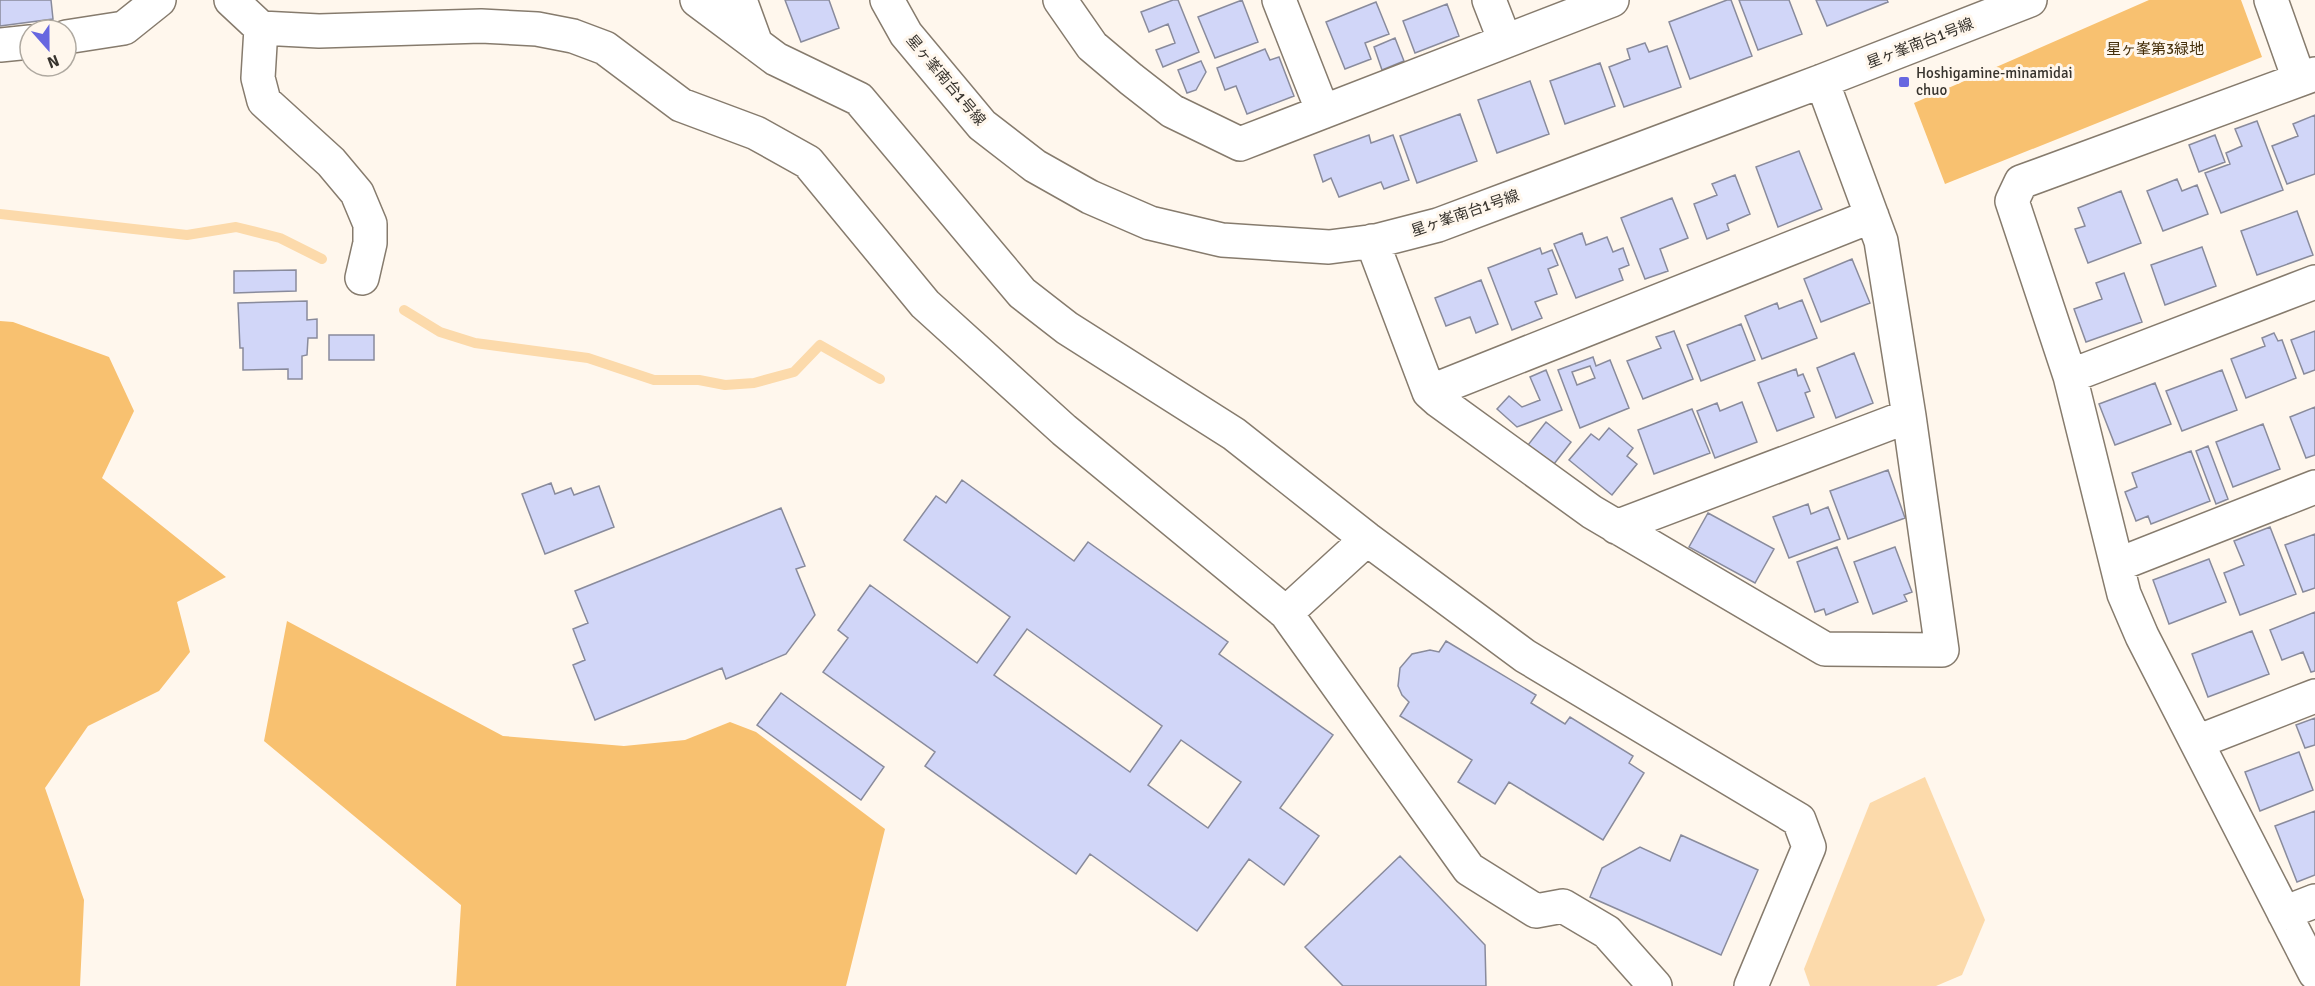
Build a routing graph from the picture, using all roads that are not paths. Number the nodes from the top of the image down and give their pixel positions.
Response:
1 (159, 0) edge
2 (231, 0) edge
3 (697, 0) edge
4 (740, 0) edge
5 (887, 0) edge
6 (1060, 0) edge
7 (1280, 0) edge
8 (1489, 0) edge
9 (1611, 0) edge
10 (2029, 0) edge
11 (2271, 0) edge
12 (261, 28) junction
13 (78, 35) edge
14 (1505, 41) junction
15 (18, 43) edge
16 (756, 44) junction
17 (0, 45) edge
18 (2307, 76) edge
19 (1822, 81) junction
20 (1323, 112) junction
21 (1872, 216) junction
22 (1372, 241) junction
23 (362, 278) dead end
24 (2315, 282) edge
25 (2070, 376) junction
26 (1429, 392) junction
27 (1909, 416) junction
28 (2315, 488) edge
29 (1616, 527) junction
30 (1367, 539) junction
31 (2117, 565) junction
32 (1286, 613) junction
33 (2315, 696) edge
34 (2197, 742) junction
35 (2315, 901) edge
36 (2284, 913) junction
37 (2315, 973) edge
38 (1655, 986) edge
39 (1751, 986) edge

1 - 13 street
2 - 12 street
3 - 16 street
4 - 16 street
5 - 22 street, 星ヶ峯南台1号線
6 - 20 street
7 - 20 street
8 - 14 street
9 - 14 street
10 - 19 street, 星ヶ峯南台1号線
11 - 18 street
12 - 23 street
12 - 32 street
14 - 20 street
15 - 17 street
16 - 30 street
18 - 25 street
19 - 21 street
19 - 22 street, 星ヶ峯南台1号線
21 - 26 street
21 - 27 street
22 - 26 street
24 - 25 street
25 - 31 street
26 - 29 street
27 - 29 street
27 - 29 street
28 - 31 street
30 - 32 street
30 - 39 street
31 - 34 street
32 - 38 street
33 - 34 street
34 - 36 street
35 - 36 street
36 - 37 street

